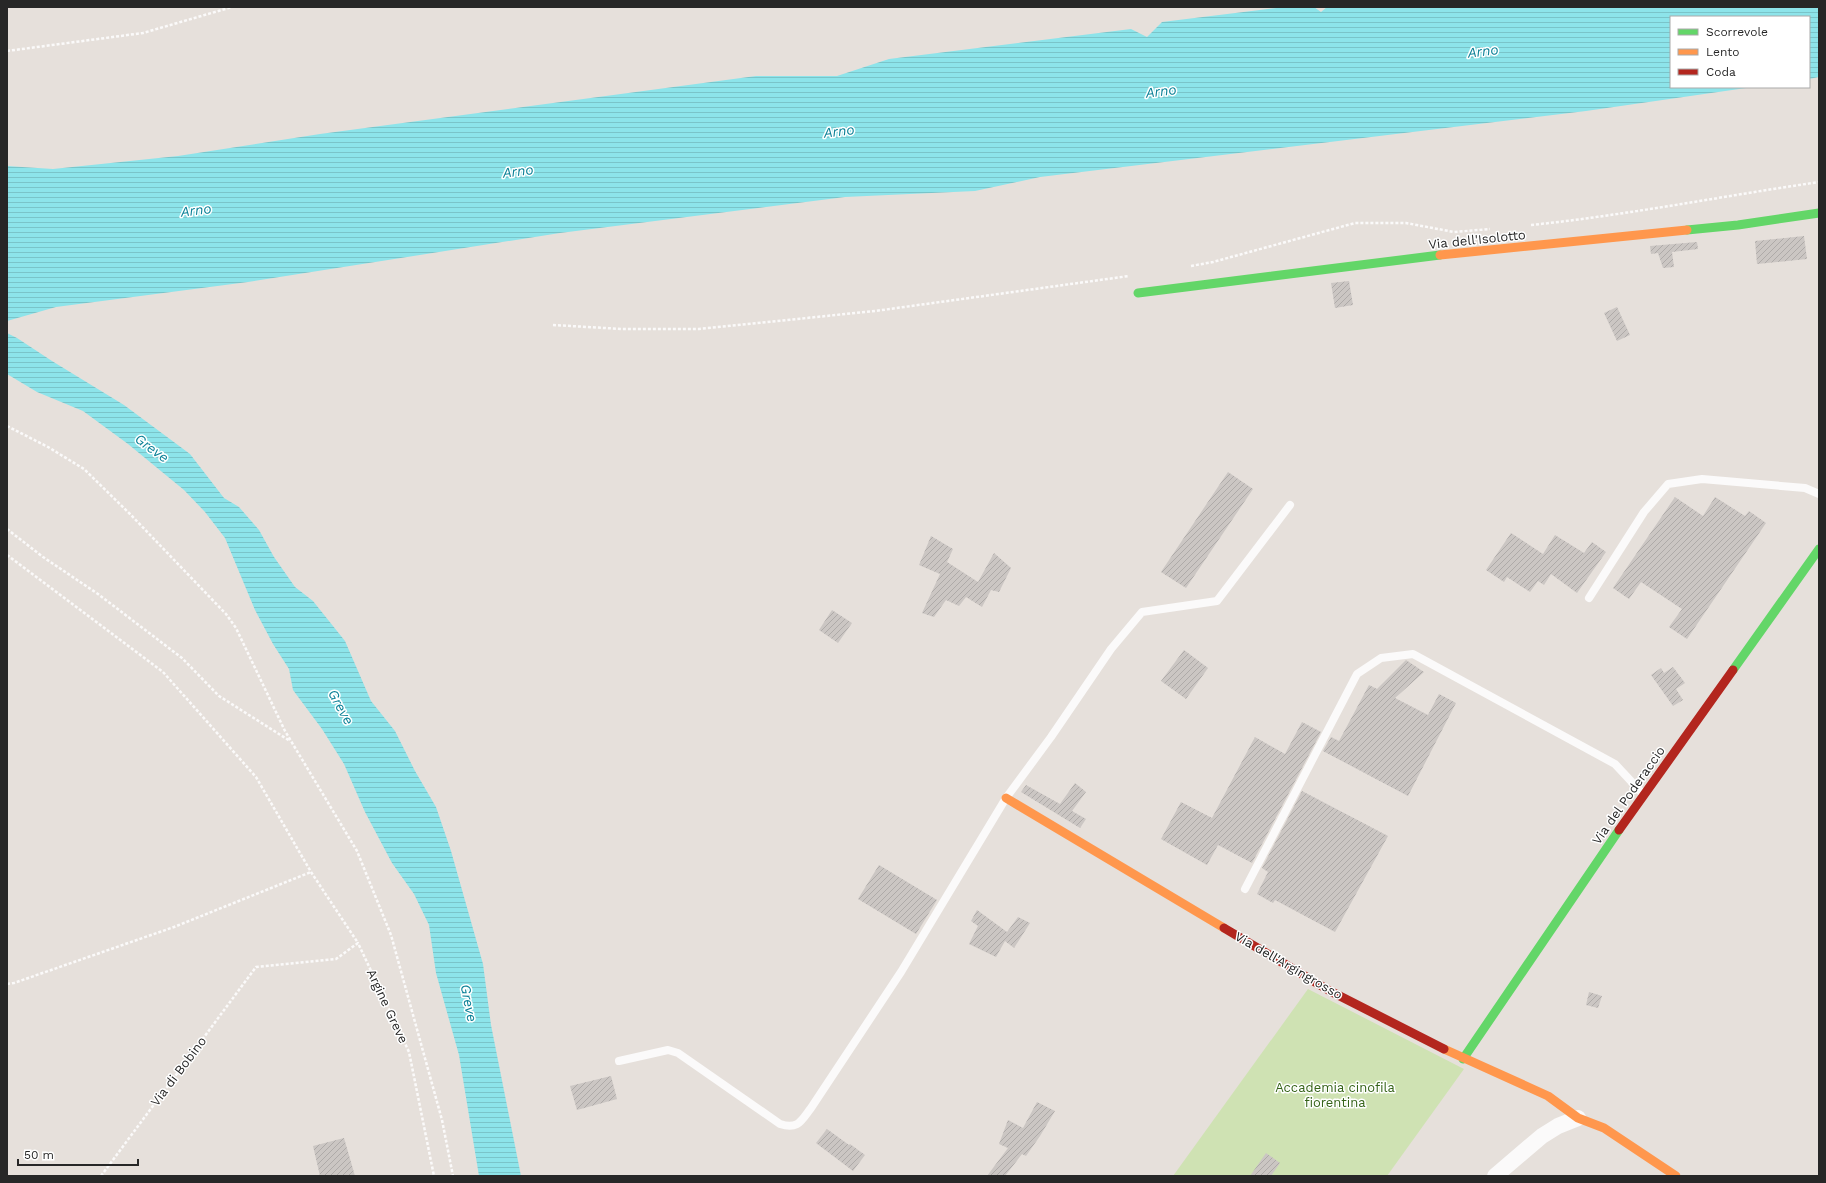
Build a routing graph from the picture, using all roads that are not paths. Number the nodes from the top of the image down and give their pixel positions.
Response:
1 (1819, 213) edge
2 (1138, 293) dead end
3 (1819, 494) edge
4 (1290, 505) dead end
5 (1819, 549) edge
6 (1589, 598) dead end
7 (1643, 795) junction
8 (1006, 798) junction
9 (1246, 889) dead end
10 (1463, 1059) junction
11 (619, 1062) dead end
12 (1578, 1118) junction
13 (1495, 1176) edge
14 (1676, 1176) edge

1 - 2 street, Via dell'Isolotto
3 - 6 lane
4 - 8 lane
5 - 7 street, Via del Poderaccio
7 - 9 lane
7 - 10 street, Via del Poderaccio
8 - 10 street, Via dell'Argingrosso
8 - 11 lane
10 - 12 street, Via dell'Argingrosso
12 - 13 street
12 - 14 street, Via dell'Argingrosso

